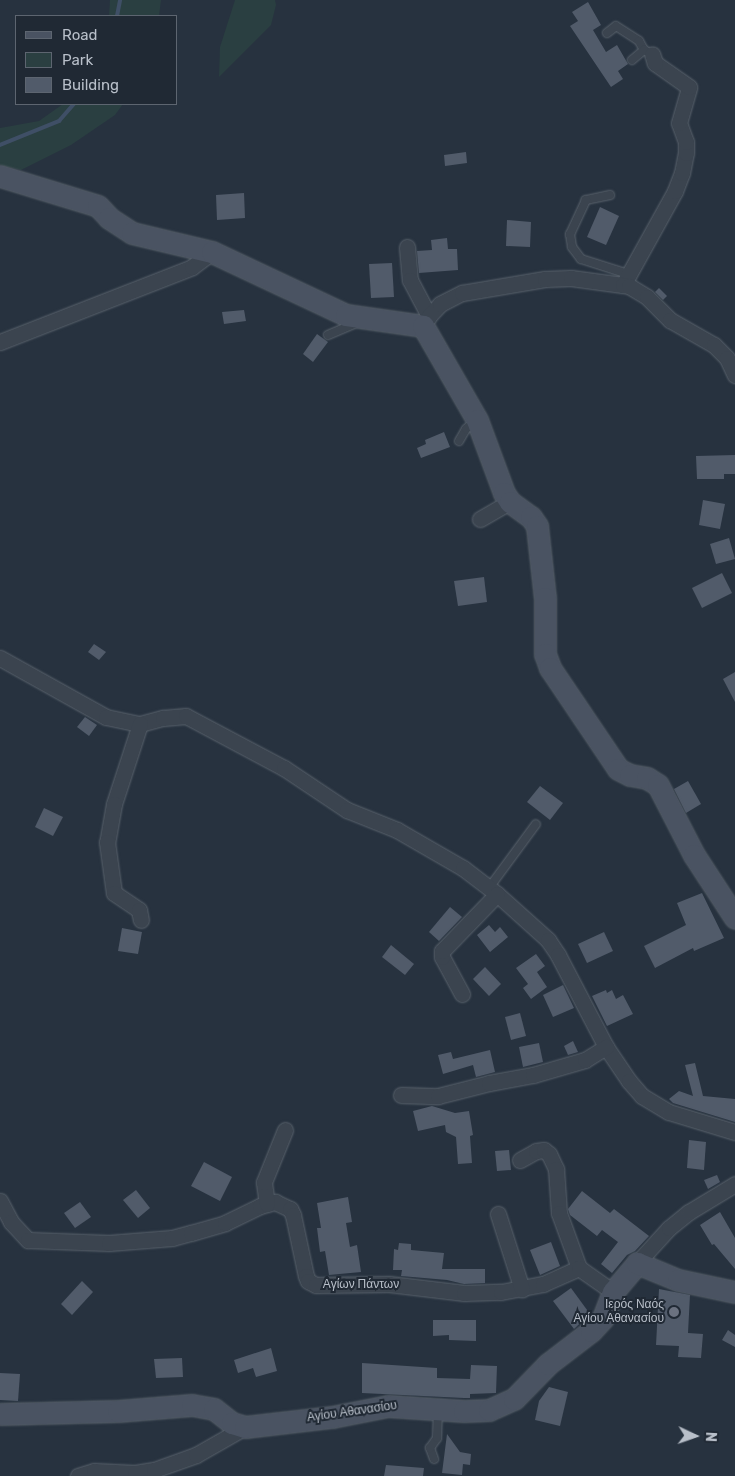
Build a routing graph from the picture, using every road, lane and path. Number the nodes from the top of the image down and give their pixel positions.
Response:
1 (607, 33) dead end
2 (648, 52) junction
3 (632, 60) dead end
4 (0, 176) edge
5 (610, 194) dead end
6 (407, 248) dead end
7 (212, 252) junction
8 (626, 280) junction
9 (367, 320) junction
10 (426, 321) junction
11 (328, 335) dead end
12 (0, 342) edge
13 (735, 375) edge
14 (477, 420) junction
15 (459, 441) dead end
16 (510, 502) junction
17 (480, 519) dead end
18 (0, 658) edge
19 (140, 724) junction
20 (536, 824) dead end
21 (493, 891) junction
22 (735, 918) edge
23 (141, 920) dead end
24 (462, 994) dead end
25 (606, 1047) junction
26 (401, 1095) dead end
27 (285, 1130) dead end
28 (735, 1132) edge
29 (520, 1160) dead end
30 (735, 1184) edge
31 (0, 1201) edge
32 (267, 1204) junction
33 (498, 1214) dead end
34 (636, 1263) junction
35 (579, 1268) junction
36 (522, 1290) junction
37 (613, 1292) junction
38 (735, 1292) edge
39 (438, 1409) junction
40 (0, 1414) edge
41 (245, 1427) junction
42 (434, 1458) dead end
43 (78, 1476) edge

1 - 2 lane
2 - 3 lane
2 - 8 street
4 - 7 street
5 - 8 lane
6 - 10 street
7 - 9 street
7 - 12 street
8 - 10 street
8 - 13 street
9 - 10 street
9 - 11 lane
10 - 14 street
14 - 15 lane
14 - 16 street
16 - 17 street
16 - 22 street
18 - 19 street
19 - 21 street
19 - 23 street
20 - 21 lane
21 - 24 street
21 - 25 street
25 - 26 street
25 - 28 street
27 - 32 street
29 - 35 street
30 - 34 street, Αγίου Αθανασίου
31 - 32 street
32 - 36 street, Αγίων Πάντων
33 - 36 street
34 - 37 street, Αγίου Αθανασίου
34 - 38 street
35 - 36 street, Αγίων Πάντων
35 - 37 street
37 - 39 street, Αγίου Αθανασίου
39 - 41 street, Αγίου Αθανασίου
39 - 42 lane
40 - 41 street
41 - 43 street

